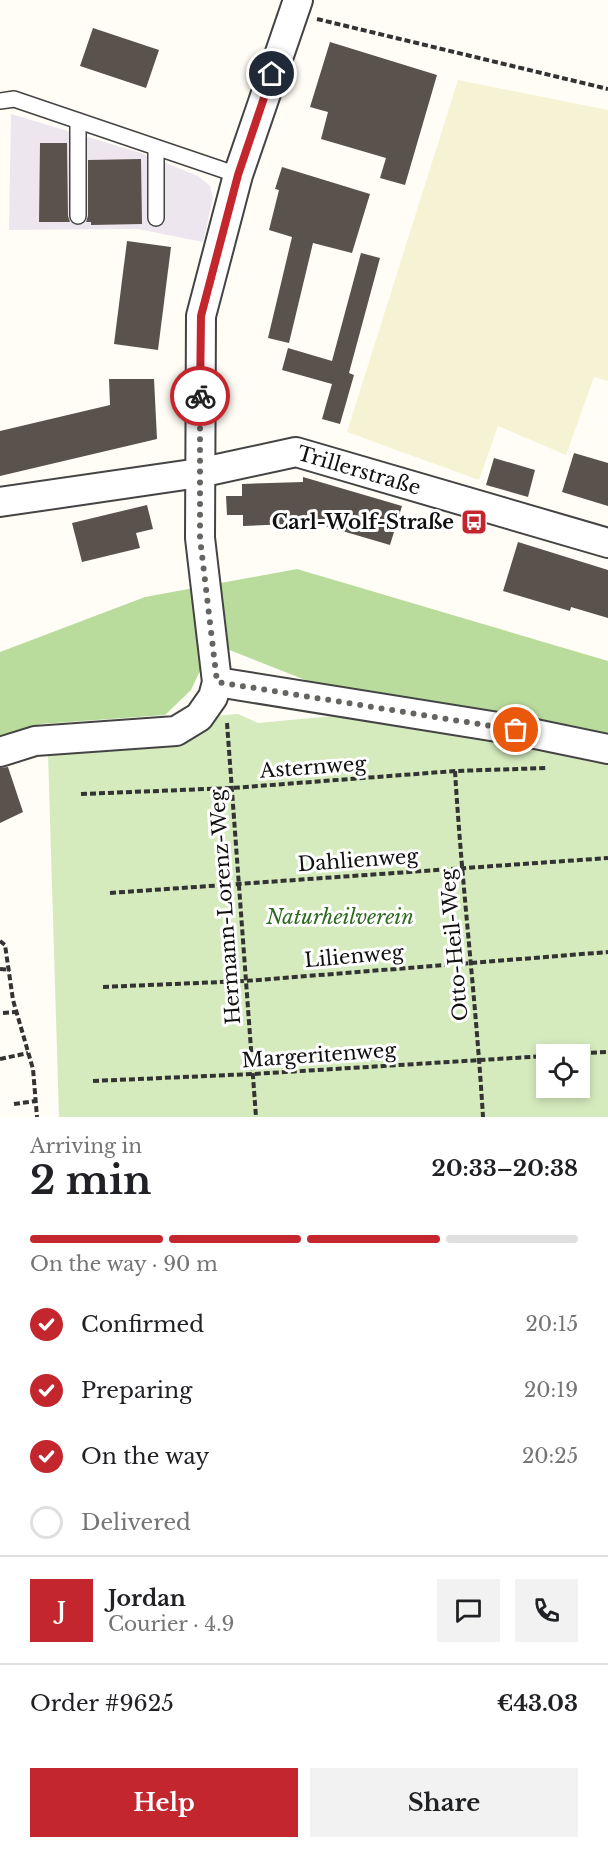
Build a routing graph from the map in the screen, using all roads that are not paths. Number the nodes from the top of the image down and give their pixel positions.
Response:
1 (290, 4) edge
2 (0, 101) edge
3 (78, 122) junction
4 (156, 149) junction
5 (238, 175) junction
6 (78, 216) dead end
7 (156, 218) dead end
8 (199, 473) junction
9 (0, 502) edge
10 (608, 543) edge
11 (215, 690) junction
12 (608, 749) edge
13 (0, 752) edge

1 - 5 street
2 - 3 lane
3 - 4 lane
3 - 6 lane
4 - 5 lane
4 - 7 lane
5 - 8 street
8 - 9 street, Trillerstraße
8 - 10 street, Trillerstraße
8 - 11 street
11 - 12 street
11 - 13 street

